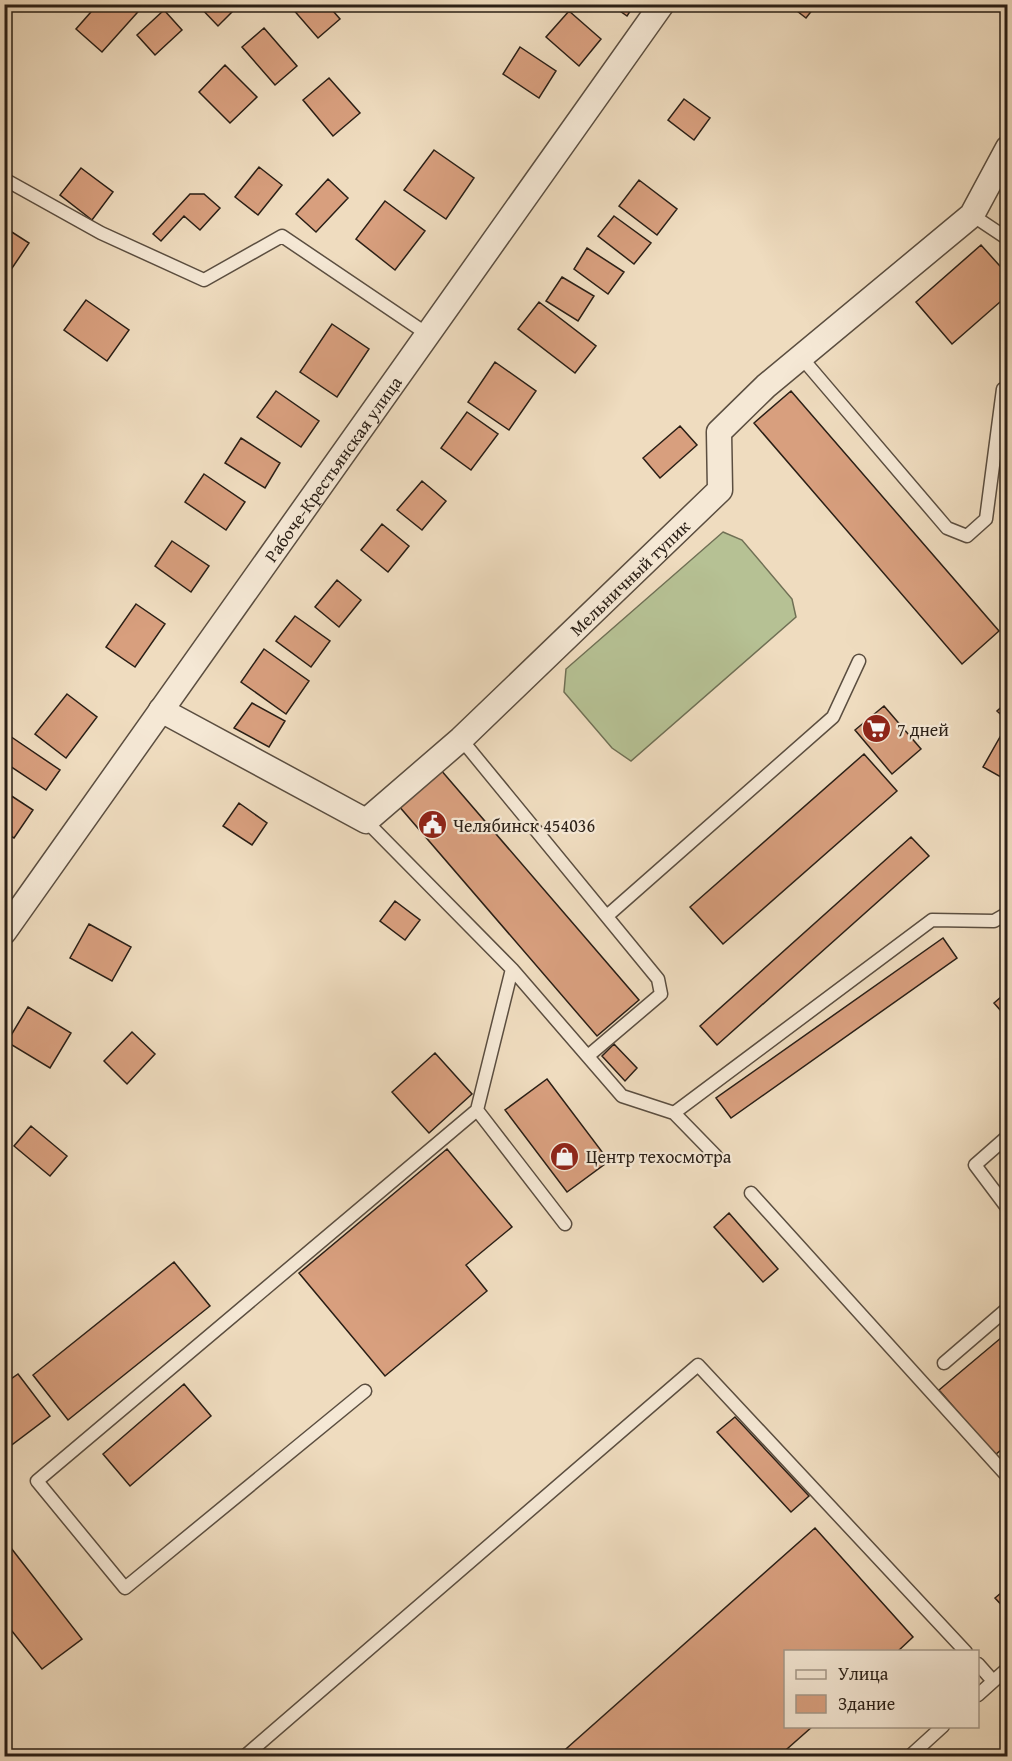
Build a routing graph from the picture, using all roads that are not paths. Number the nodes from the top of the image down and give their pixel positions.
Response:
1 (662, 4) edge
2 (1008, 148) edge
3 (4, 179) edge
4 (972, 214) junction
5 (1008, 239) edge
6 (430, 336) junction
7 (801, 357) junction
8 (1003, 389) dead end
9 (859, 661) dead end
10 (160, 710) junction
11 (461, 739) junction
12 (366, 821) junction
13 (1008, 913) edge
14 (607, 916) junction
15 (4, 932) edge
16 (512, 969) junction
17 (588, 1056) junction
18 (477, 1110) junction
19 (674, 1113) junction
20 (1008, 1136) edge
21 (716, 1156) dead end
22 (751, 1193) dead end
23 (1008, 1209) edge
24 (565, 1224) dead end
25 (1008, 1308) edge
26 (944, 1363) dead end
27 (365, 1391) dead end
28 (1008, 1477) edge
29 (964, 1650) edge
30 (979, 1665) edge
31 (1008, 1668) edge
32 (993, 1681) junction
33 (979, 1694) edge
34 (941, 1728) edge
35 (245, 1756) edge
36 (910, 1756) edge

1 - 6 street, Рабоче-Крестьянская улица
2 - 4 street, Мельничный тупик
3 - 6 lane
4 - 5 lane
4 - 7 street, Мельничный тупик
6 - 10 street, Рабоче-Крестьянская улица
7 - 8 lane
7 - 11 street, Мельничный тупик
9 - 14 lane
10 - 12 street
10 - 15 street, Рабоче-Крестьянская улица
11 - 12 street, Мельничный тупик
11 - 14 lane
12 - 16 lane
13 - 19 lane
14 - 17 lane
16 - 17 lane
16 - 18 lane
17 - 19 lane
18 - 24 lane
18 - 27 lane
19 - 21 lane
20 - 23 lane
22 - 28 lane
25 - 26 lane
29 - 35 lane
30 - 32 lane
31 - 32 lane
32 - 33 lane
34 - 36 lane

